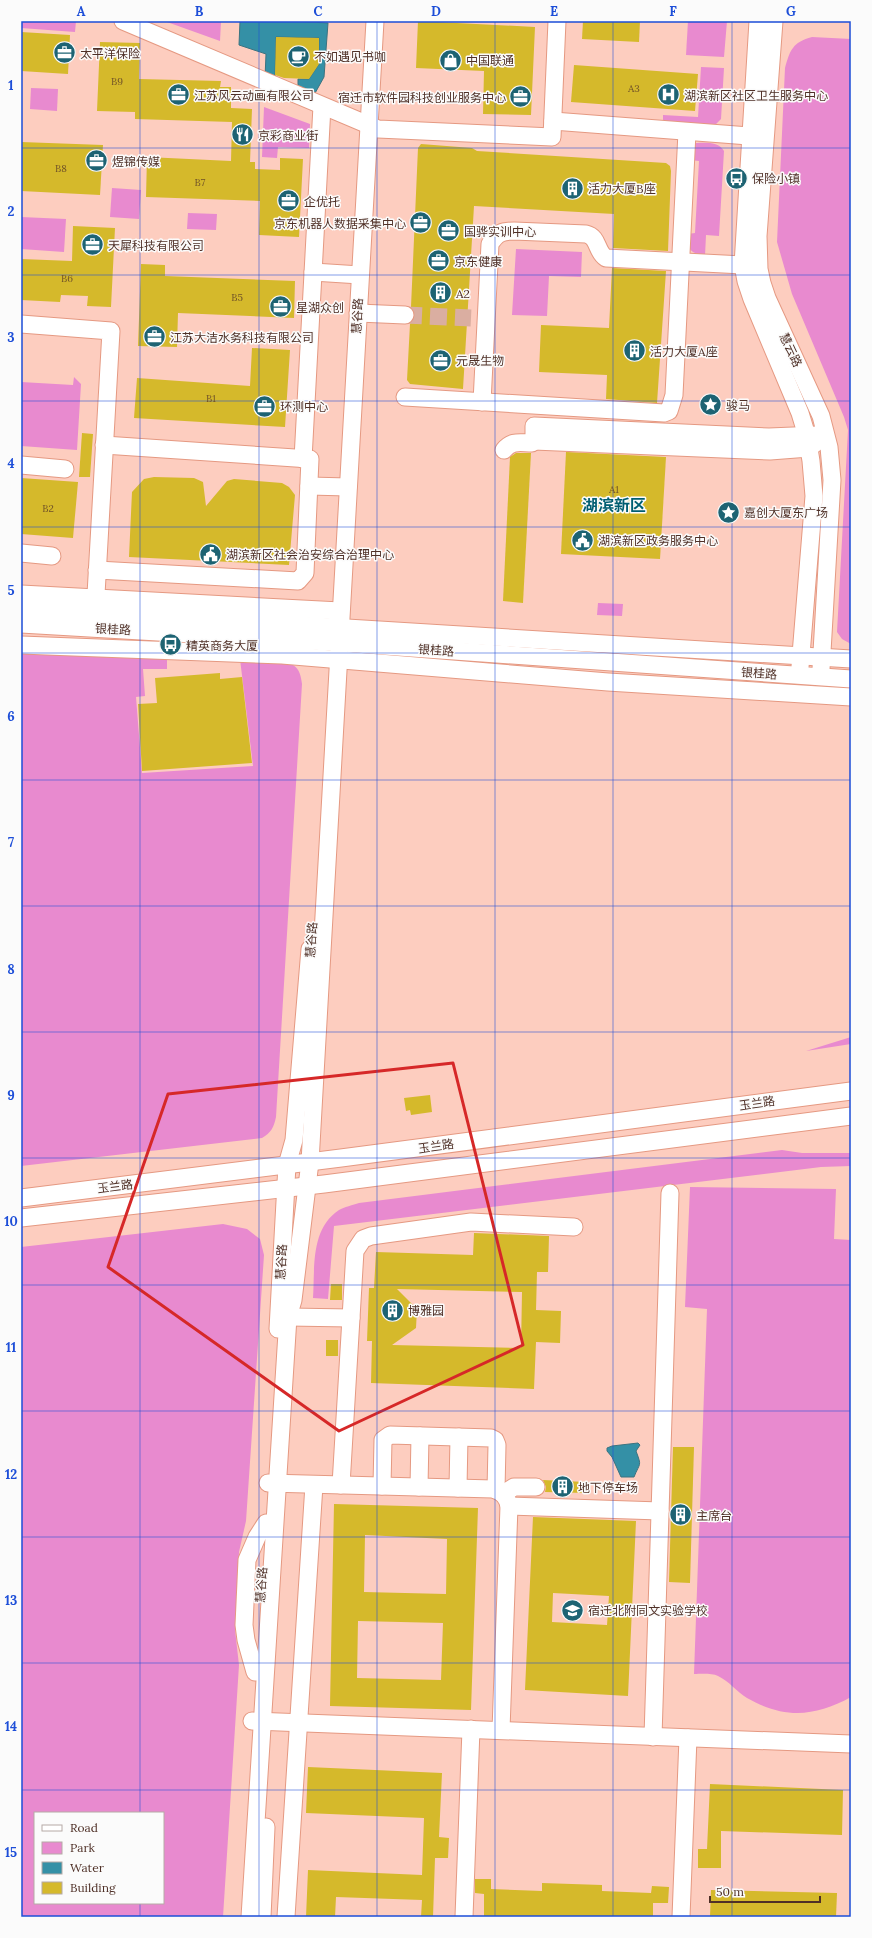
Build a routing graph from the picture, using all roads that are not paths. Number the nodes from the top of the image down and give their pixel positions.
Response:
1 (123, 21) edge
2 (375, 21) edge
3 (557, 21) edge
4 (758, 21) edge
5 (774, 21) edge
6 (322, 106) junction
7 (553, 121) junction
8 (369, 125) junction
9 (687, 132) junction
10 (758, 137) junction
11 (681, 262) junction
12 (743, 265) junction
13 (313, 272) junction
14 (360, 275) junction
15 (358, 312) junction
16 (405, 315) tunnel mouth
17 (21, 324) edge
18 (405, 397) dead end
19 (482, 402) junction
20 (826, 435) junction
21 (808, 442) junction
22 (104, 445) junction
23 (504, 450) dead end
24 (303, 459) junction
25 (21, 465) edge
26 (65, 469) dead end
27 (309, 486) junction
28 (348, 487) junction
29 (21, 553) edge
30 (52, 556) dead end
31 (97, 570) junction
32 (21, 594) edge
33 (95, 605) junction
34 (21, 608) edge
35 (340, 611) junction
36 (21, 624) edge
37 (334, 635) junction
38 (21, 645) edge
39 (801, 656) junction
40 (822, 657) junction
41 (332, 659) junction
42 (851, 659) edge
43 (800, 676) junction
44 (821, 677) junction
45 (851, 679) edge
46 (851, 697) edge
47 (851, 1080) edge
48 (851, 1091) edge
49 (784, 1100) junction
50 (851, 1116) edge
51 (788, 1124) junction
52 (851, 1124) edge
53 (310, 1162) junction
54 (287, 1165) junction
55 (308, 1186) junction
56 (285, 1188) junction
57 (670, 1193) dead end
58 (21, 1198) edge
59 (21, 1218) edge
60 (574, 1227) dead end
61 (288, 1317) junction
62 (351, 1318) junction
63 (420, 1436) junction
64 (459, 1437) junction
65 (273, 1483) junction
66 (314, 1485) junction
67 (341, 1485) junction
68 (382, 1486) junction
69 (419, 1487) junction
70 (536, 1487) dead end
71 (458, 1488) junction
72 (503, 1496) junction
73 (660, 1511) junction
74 (257, 1721) junction
75 (299, 1722) junction
76 (471, 1729) junction
77 (501, 1730) junction
78 (653, 1736) junction
79 (688, 1738) junction
80 (851, 1744) edge
81 (258, 1797) junction
82 (241, 1917) edge
83 (250, 1917) edge
84 (262, 1917) edge
85 (286, 1917) edge
86 (464, 1917) edge
87 (681, 1917) edge

1 - 6 street
2 - 8 street, 慧谷路
3 - 7 street
4 - 10 street, 慧云路
5 - 10 street, 慧云路
6 - 8 street
6 - 13 street
7 - 8 street
7 - 9 street
8 - 14 street, 慧谷路
9 - 10 street
9 - 11 street
10 - 12 street, 慧云路
10 - 20 street, 慧云路
11 - 12 street
11 - 19 street
11 - 19 street
12 - 21 street, 慧云路
13 - 14 street
13 - 24 street
14 - 15 street, 慧谷路
15 - 16 street
15 - 28 street, 慧谷路
17 - 22 street
18 - 19 street
20 - 21 street
20 - 40 street, 慧云路
21 - 23 street
21 - 39 street, 慧云路
22 - 24 street
22 - 31 street
24 - 27 street
25 - 26 street
27 - 28 street
27 - 31 street
28 - 35 street, 慧谷路
29 - 30 street
31 - 33 street
32 - 33 street
33 - 34 street, 银桂路
33 - 35 street
33 - 37 street, 银桂路
35 - 37 street, 慧谷路
36 - 37 street, 银桂路
37 - 39 street, 银桂路
37 - 41 street, 慧谷路
37 - 43 street, 银桂路
38 - 41 street
39 - 40 street, 银桂路
39 - 43 street, 慧云路
40 - 42 street, 银桂路
40 - 44 street, 慧云路
41 - 46 street
41 - 53 street, 慧谷路
41 - 54 street, 慧谷路
43 - 44 street, 银桂路
44 - 45 street, 银桂路
47 - 49 street
48 - 49 street, 玉兰路
49 - 53 street, 玉兰路
50 - 51 street, 玉兰路
51 - 52 street
51 - 55 street, 玉兰路
53 - 54 street, 玉兰路
53 - 55 street, 慧谷路
54 - 56 street, 慧谷路
54 - 58 street, 玉兰路
55 - 56 street, 玉兰路
55 - 61 street, 慧谷路
56 - 59 street, 玉兰路
56 - 65 street, 慧谷路
57 - 73 street
60 - 62 street
61 - 62 street
61 - 65 street, 慧谷路
62 - 67 street
63 - 64 street
63 - 68 street
63 - 69 street
64 - 71 street
64 - 72 street
65 - 66 street
65 - 74 street, 慧谷路
65 - 74 street, 慧谷路
66 - 67 street
66 - 75 street
67 - 68 street
68 - 69 street
69 - 71 street
70 - 72 street
71 - 72 street
72 - 73 street
72 - 77 street
73 - 78 street
74 - 75 street
74 - 81 street, 慧谷路
74 - 82 street, 慧谷路
75 - 76 street
75 - 85 street
76 - 77 street
76 - 86 street
77 - 78 street
78 - 79 street
79 - 80 street
79 - 87 street
81 - 83 street, 慧谷路
81 - 84 street

